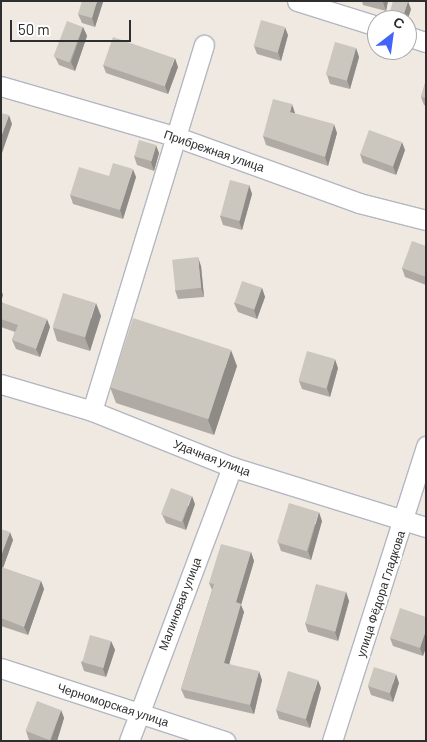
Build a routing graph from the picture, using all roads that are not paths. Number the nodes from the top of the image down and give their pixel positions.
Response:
1 (297, 1) edge
2 (367, 23) edge
3 (204, 45) dead end
4 (1, 86) edge
5 (174, 136) junction
6 (426, 220) edge
7 (1, 384) edge
8 (92, 411) junction
9 (426, 446) edge
10 (232, 467) junction
11 (405, 520) junction
12 (426, 527) edge
13 (1, 668) edge
14 (138, 713) junction
15 (129, 741) edge
16 (225, 741) edge
17 (332, 741) edge

1 - 2 street
3 - 5 street
4 - 5 street, Прибрежная улица
5 - 6 street, Прибрежная улица
5 - 8 street
7 - 8 street, Удачная улица
8 - 10 street, Удачная улица
9 - 11 street, улица Фёдора Гладкова
10 - 11 street, Удачная улица
10 - 14 street, Малиновая улица
11 - 12 street, Удачная улица
11 - 17 street, улица Фёдора Гладкова
13 - 14 street, Черноморская улица
14 - 15 street, Малиновая улица
14 - 16 street, Черноморская улица

